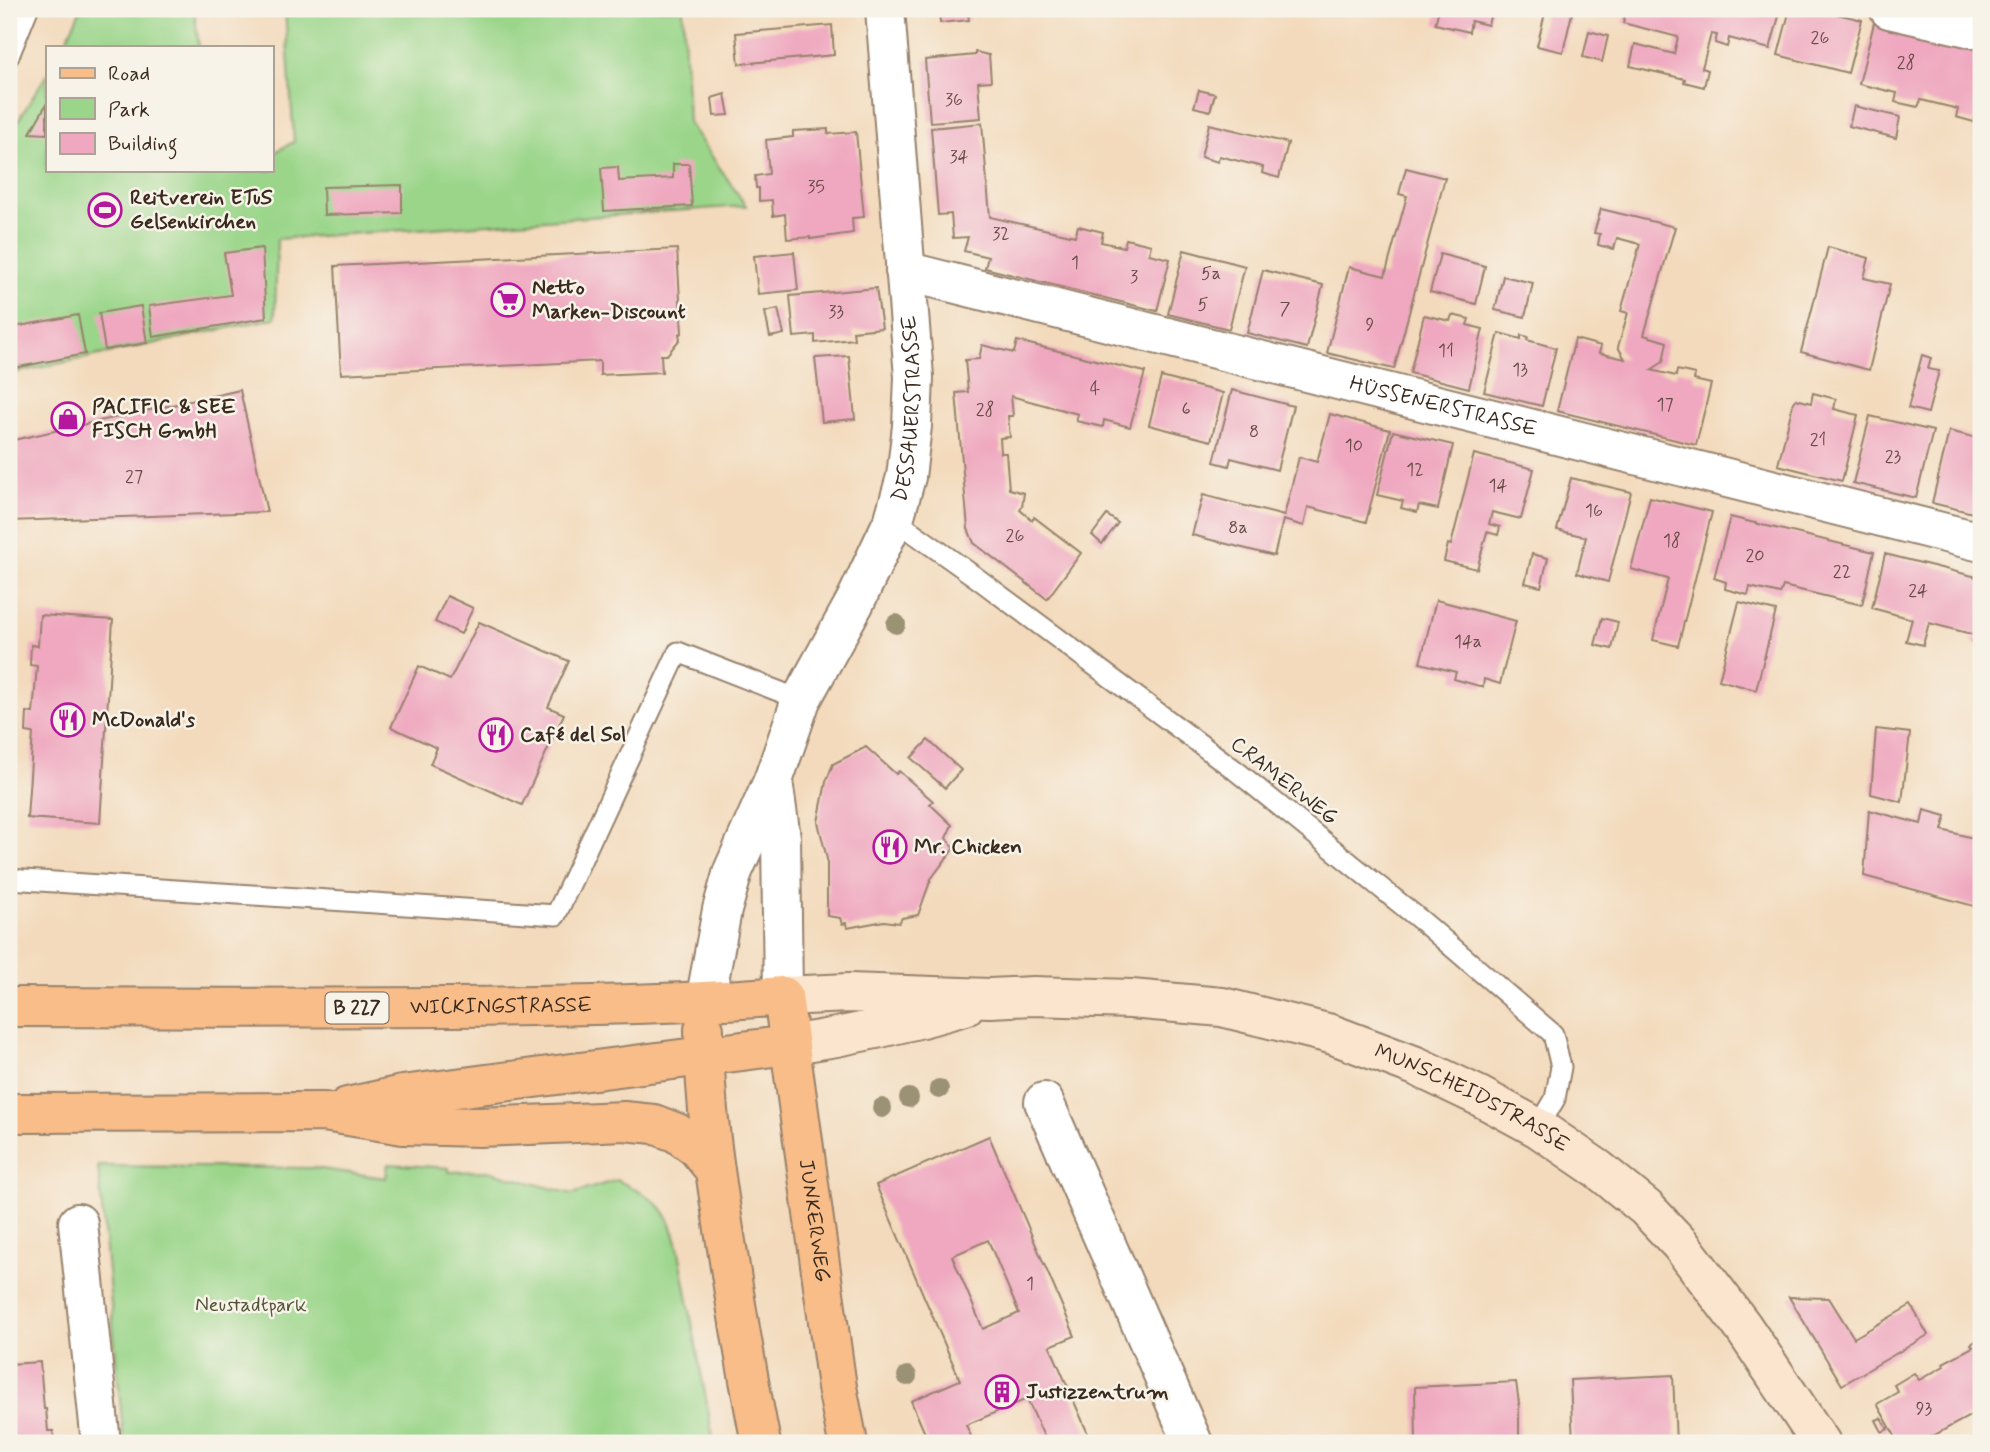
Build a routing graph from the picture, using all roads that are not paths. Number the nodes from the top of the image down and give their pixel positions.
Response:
1 (28, 9) edge
2 (885, 9) edge
3 (1889, 9) edge
4 (1972, 22) edge
5 (9, 56) edge
6 (905, 271) junction
7 (894, 519) junction
8 (1981, 542) edge
9 (801, 700) junction
10 (773, 781) junction
11 (9, 879) edge
12 (783, 996) junction
13 (990, 998) junction
14 (705, 1002) junction
15 (9, 1007) edge
16 (788, 1045) junction
17 (704, 1054) junction
18 (1044, 1102) dead end
19 (324, 1112) junction
20 (9, 1113) edge
21 (1538, 1128) junction
22 (714, 1169) junction
23 (78, 1223) dead end
24 (102, 1443) edge
25 (761, 1443) edge
26 (848, 1443) edge
27 (1193, 1443) edge
28 (1821, 1443) edge

1 - 5 lane
2 - 6 street, DESSAUERSTRASSE
3 - 4 street
6 - 7 street, DESSAUERSTRASSE
6 - 8 street, HÜSSENERSTRASSE
7 - 9 street, DESSAUERSTRASSE
7 - 21 lane, CRAMERWEG
9 - 10 street, DESSAUERSTRASSE
9 - 11 lane
10 - 12 street, DESSAUERSTRASSE
10 - 14 street, DESSAUERSTRASSE
12 - 13 main road, MUNSCHEIDSTRASSE
12 - 14 main road, WICKINGSTRASSE / B 227
12 - 16 main road, JUNKERWEG
13 - 16 main road, MUNSCHEIDSTRASSE
13 - 21 main road, MUNSCHEIDSTRASSE
14 - 15 main road, WICKINGSTRASSE / B 227
14 - 17 main road
16 - 17 main road
16 - 26 main road, JUNKERWEG
17 - 19 main road
17 - 22 main road
18 - 27 street
19 - 20 main road
19 - 22 main road
21 - 28 main road, MUNSCHEIDSTRASSE
22 - 25 main road
23 - 24 street

